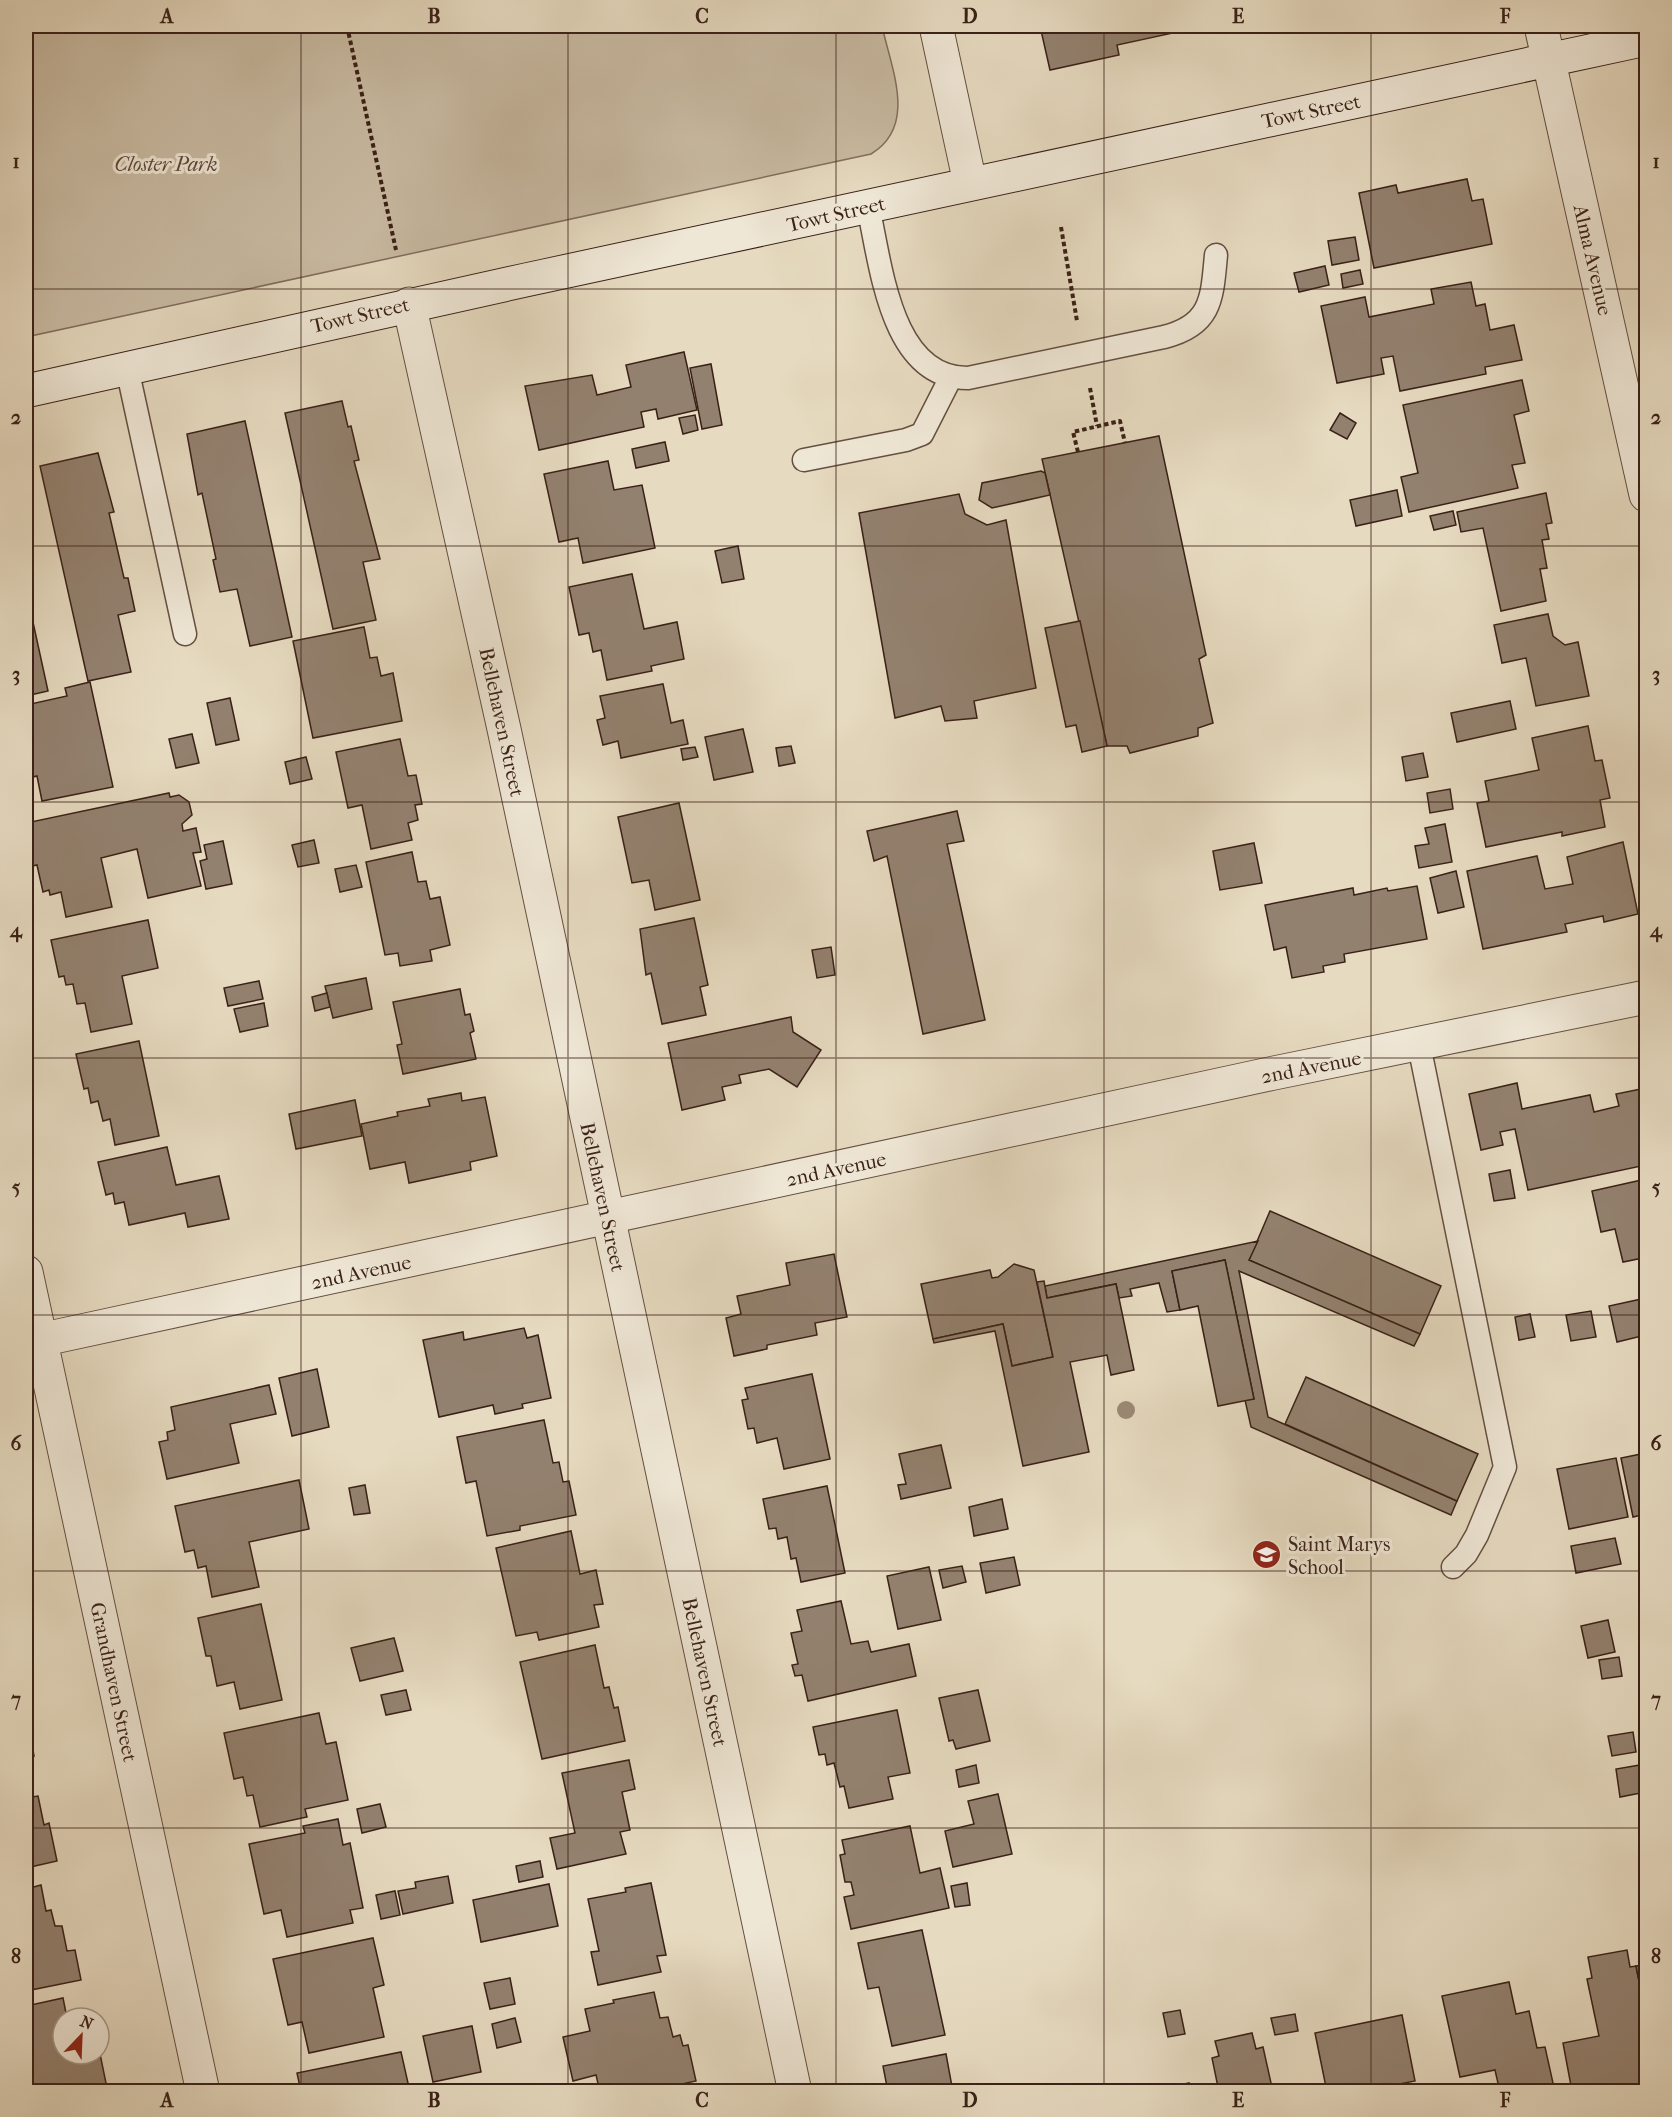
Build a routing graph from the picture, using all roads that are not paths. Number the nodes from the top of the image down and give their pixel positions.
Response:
1 (936, 26) edge
2 (1541, 26) edge
3 (1647, 39) edge
4 (1548, 60) junction
5 (969, 183) junction
6 (868, 207) junction
7 (1216, 255) dead end
8 (409, 304) junction
9 (127, 368) junction
10 (950, 378) junction
11 (26, 391) edge
12 (804, 460) dead end
13 (1647, 495) edge
14 (185, 634) dead end
15 (1647, 997) edge
16 (1419, 1045) junction
17 (608, 1219) junction
18 (26, 1272) edge
19 (33, 1341) edge
20 (1453, 1567) dead end
21 (203, 2091) edge
22 (795, 2091) edge

1 - 5 street
2 - 4 street, Alma Avenue
3 - 4 street, Towt Street
4 - 5 street, Towt Street
4 - 13 street, Alma Avenue
5 - 6 street, Towt Street
6 - 8 street, Towt Street
6 - 10 lane
7 - 10 lane
8 - 9 street, Towt Street
8 - 17 street, Bellehaven Street
9 - 11 street, Towt Street
9 - 14 lane
10 - 12 lane
15 - 16 street, 2nd Avenue
16 - 17 street, 2nd Avenue
16 - 20 lane
17 - 19 street, 2nd Avenue
17 - 22 street, Bellehaven Street
18 - 19 street, Grandhaven Street
19 - 21 street, Grandhaven Street

